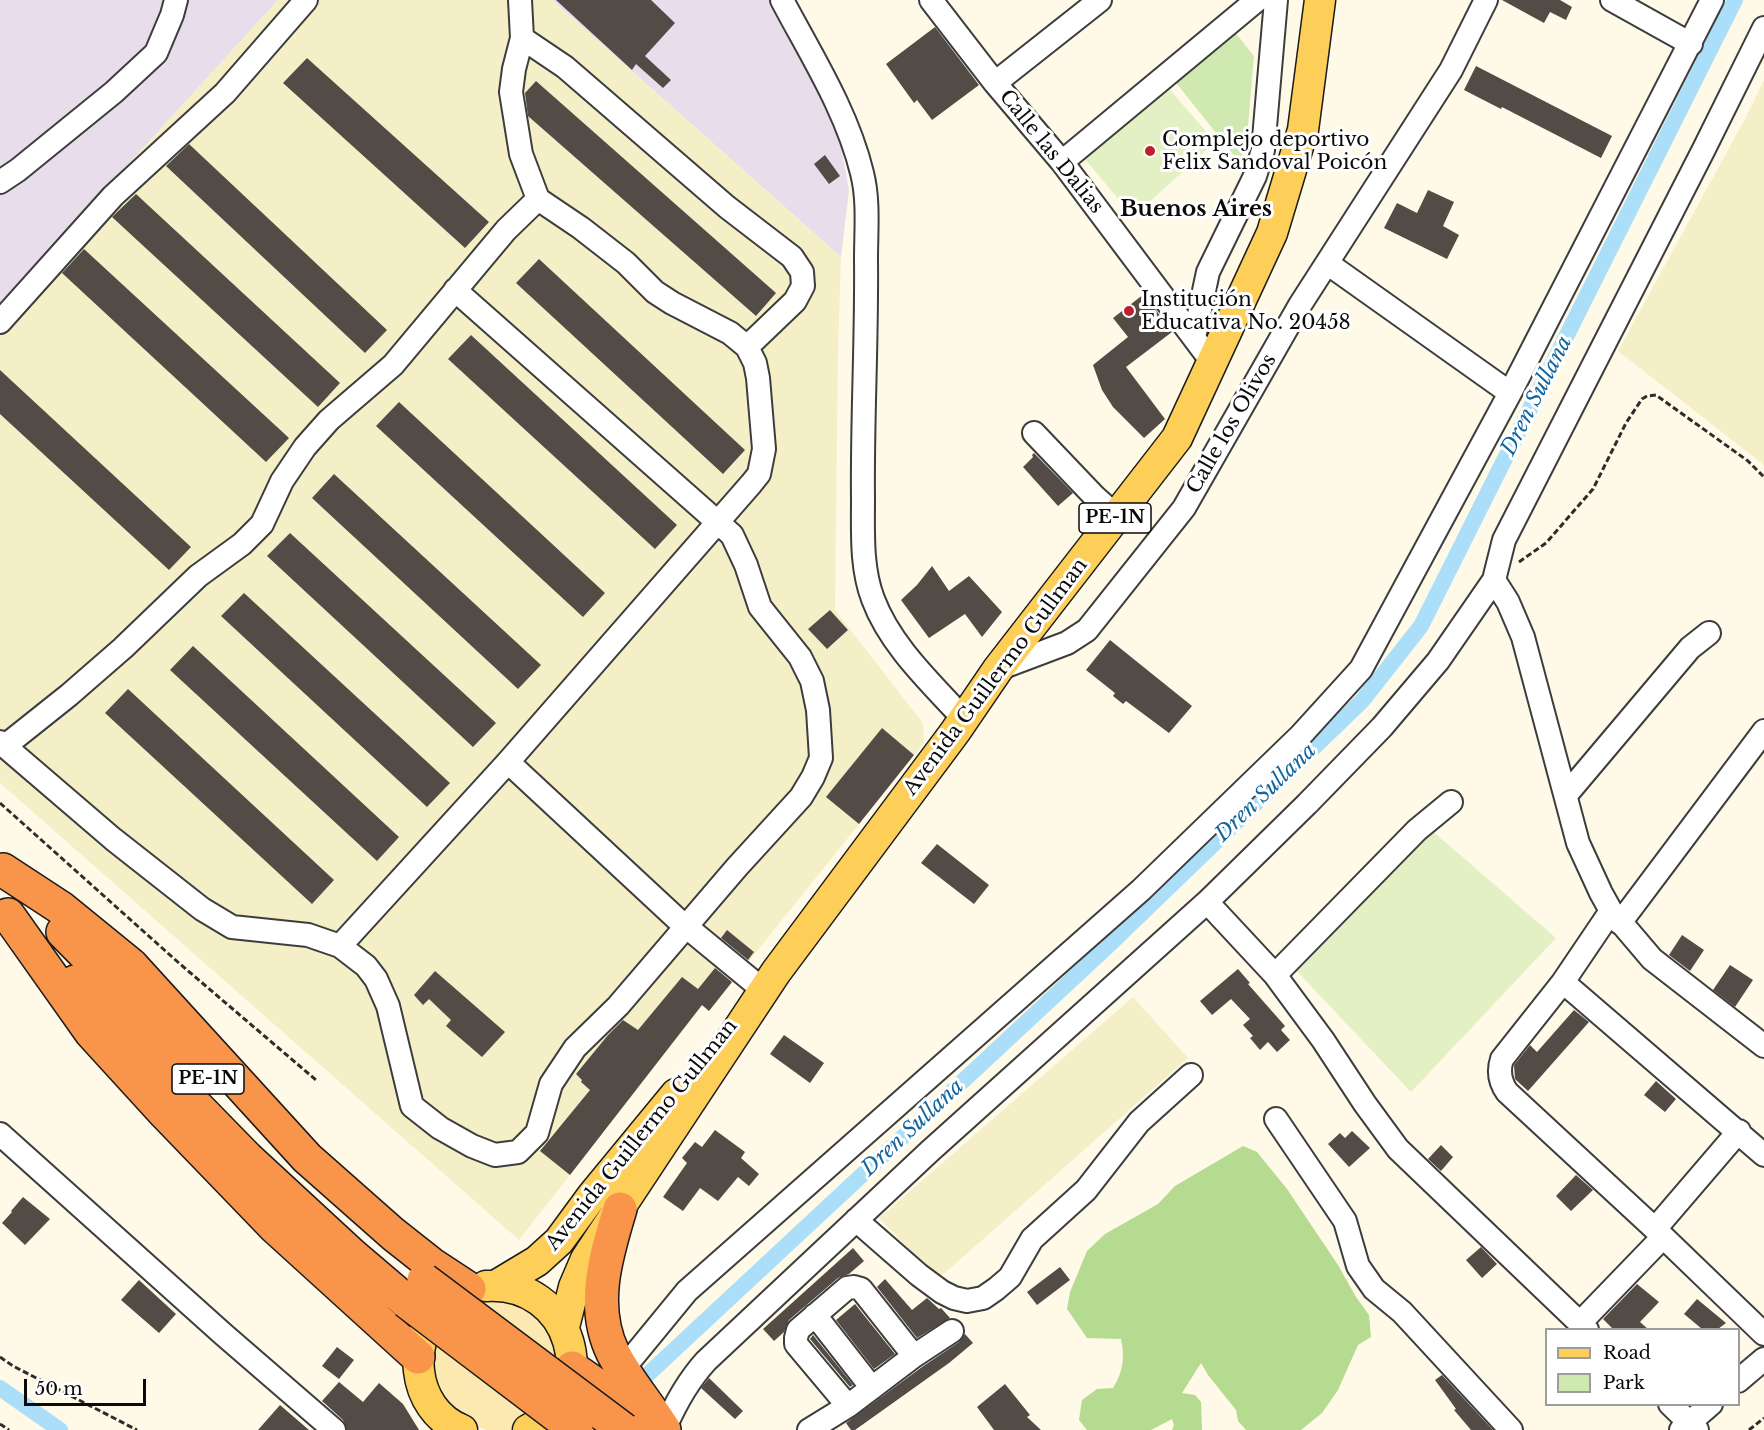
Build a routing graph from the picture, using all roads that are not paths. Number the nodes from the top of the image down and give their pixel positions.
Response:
1 (176, 0) edge
2 (306, 0) edge
3 (520, 0) edge
4 (782, 0) edge
5 (931, 0) edge
6 (1100, 0) edge
7 (1257, 0) edge
8 (1276, 0) edge
9 (1320, 0) edge
10 (1486, 0) edge
11 (1612, 0) edge
12 (1712, 0) edge
13 (1764, 28) edge
14 (522, 38) junction
15 (1691, 44) junction
16 (995, 83) junction
17 (1062, 162) junction
18 (0, 182) edge
19 (538, 199) junction
20 (1327, 263) junction
21 (455, 290) junction
22 (0, 322) edge
23 (1194, 338) junction
24 (747, 347) junction
25 (1212, 362) junction
26 (1510, 393) junction
27 (1034, 433) dead end
28 (1116, 516) junction
29 (717, 522) junction
30 (1494, 580) junction
31 (1709, 633) dead end
32 (998, 669) junction
33 (963, 718) junction
34 (1764, 731) edge
35 (2, 744) edge
36 (508, 762) junction
37 (1566, 795) junction
38 (1451, 802) dead end
39 (1, 869) edge
40 (1207, 902) junction
41 (4, 911) edge
42 (1616, 917) junction
43 (687, 927) junction
44 (340, 946) junction
45 (1275, 975) junction
46 (769, 980) junction
47 (1563, 982) junction
48 (1764, 1046) edge
49 (1191, 1075) dead end
50 (1276, 1119) dead end
51 (1739, 1131) junction
52 (0, 1134) edge
53 (1764, 1155) edge
54 (620, 1209) junction
55 (856, 1220) junction
56 (1659, 1233) junction
57 (483, 1287) junction
58 (415, 1291) junction
59 (815, 1315) junction
60 (1583, 1326) edge
61 (564, 1327) junction
62 (952, 1331) dead end
63 (1764, 1334) edge
64 (914, 1356) junction
65 (418, 1357) junction
66 (1764, 1359) edge
67 (572, 1368) junction
68 (1740, 1379) edge
69 (872, 1388) junction
70 (626, 1396) edge
71 (429, 1401) junction
72 (848, 1406) junction
73 (1672, 1406) edge
74 (1709, 1406) edge
75 (1690, 1427) edge
76 (334, 1430) edge
77 (437, 1430) edge
78 (462, 1430) edge
79 (528, 1430) edge
80 (576, 1430) edge
81 (664, 1430) edge
82 (809, 1430) edge
83 (1511, 1430) edge

1 - 18 street
2 - 22 street
3 - 14 street
4 - 33 street
5 - 16 street, Calle las Dalias
6 - 16 street
7 - 17 street
8 - 23 street
9 - 25 main road, Avenida Guillermo Gullman / PE-1N
10 - 20 street, Calle los Olivos
11 - 15 street
12 - 15 street
13 - 30 street
14 - 19 street
14 - 24 street
15 - 26 street
16 - 17 street, Calle las Dalias
17 - 23 street, Calle las Dalias
19 - 21 street
19 - 24 street
20 - 26 street
20 - 32 street, Calle los Olivos
21 - 29 street
21 - 35 street
23 - 25 street, Calle las Dalias
24 - 29 street
25 - 28 main road, Avenida Guillermo Gullman / PE-1N
26 - 70 street
27 - 28 street
28 - 32 main road, Avenida Guillermo Gullman / PE-1N
29 - 36 street
29 - 43 street
30 - 37 street
30 - 40 street
31 - 37 street
32 - 33 main road, Avenida Guillermo Gullman / PE-1N
33 - 46 main road, Avenida Guillermo Gullman / PE-1N
34 - 42 street
35 - 44 street
36 - 43 street
36 - 44 street
37 - 42 street
38 - 45 street
39 - 57 highway
39 - 58 highway, PE-1N
40 - 45 street
40 - 55 street
41 - 58 highway, PE-1N
41 - 65 highway
42 - 47 street
42 - 48 street
43 - 44 street
43 - 46 street
45 - 60 street
46 - 54 main road, Avenida Guillermo Gullman / PE-1N
46 - 57 main road, Avenida Guillermo Gullman / PE-1N
47 - 51 street
47 - 56 street
49 - 55 street
50 - 83 street
51 - 53 street
51 - 56 street
52 - 76 street
54 - 61 main road, Avenida Guillermo Gullman / PE-1N
54 - 70 highway
55 - 81 street
56 - 60 street
56 - 63 street
57 - 61 main road, PE-1N
57 - 65 main road, PE-1N
58 - 70 highway, PE-1N, bridge
58 - 80 highway, PE-1N, bridge
59 - 64 street
59 - 69 street
59 - 72 street
61 - 67 main road, PE-1N
62 - 64 street
64 - 69 street
65 - 71 main road, PE-1N
66 - 68 street
67 - 70 highway
67 - 79 main road, PE-1N
69 - 72 street
70 - 81 highway
71 - 77 main road
71 - 78 main road, PE-1N
72 - 82 street
73 - 75 street
74 - 75 street

